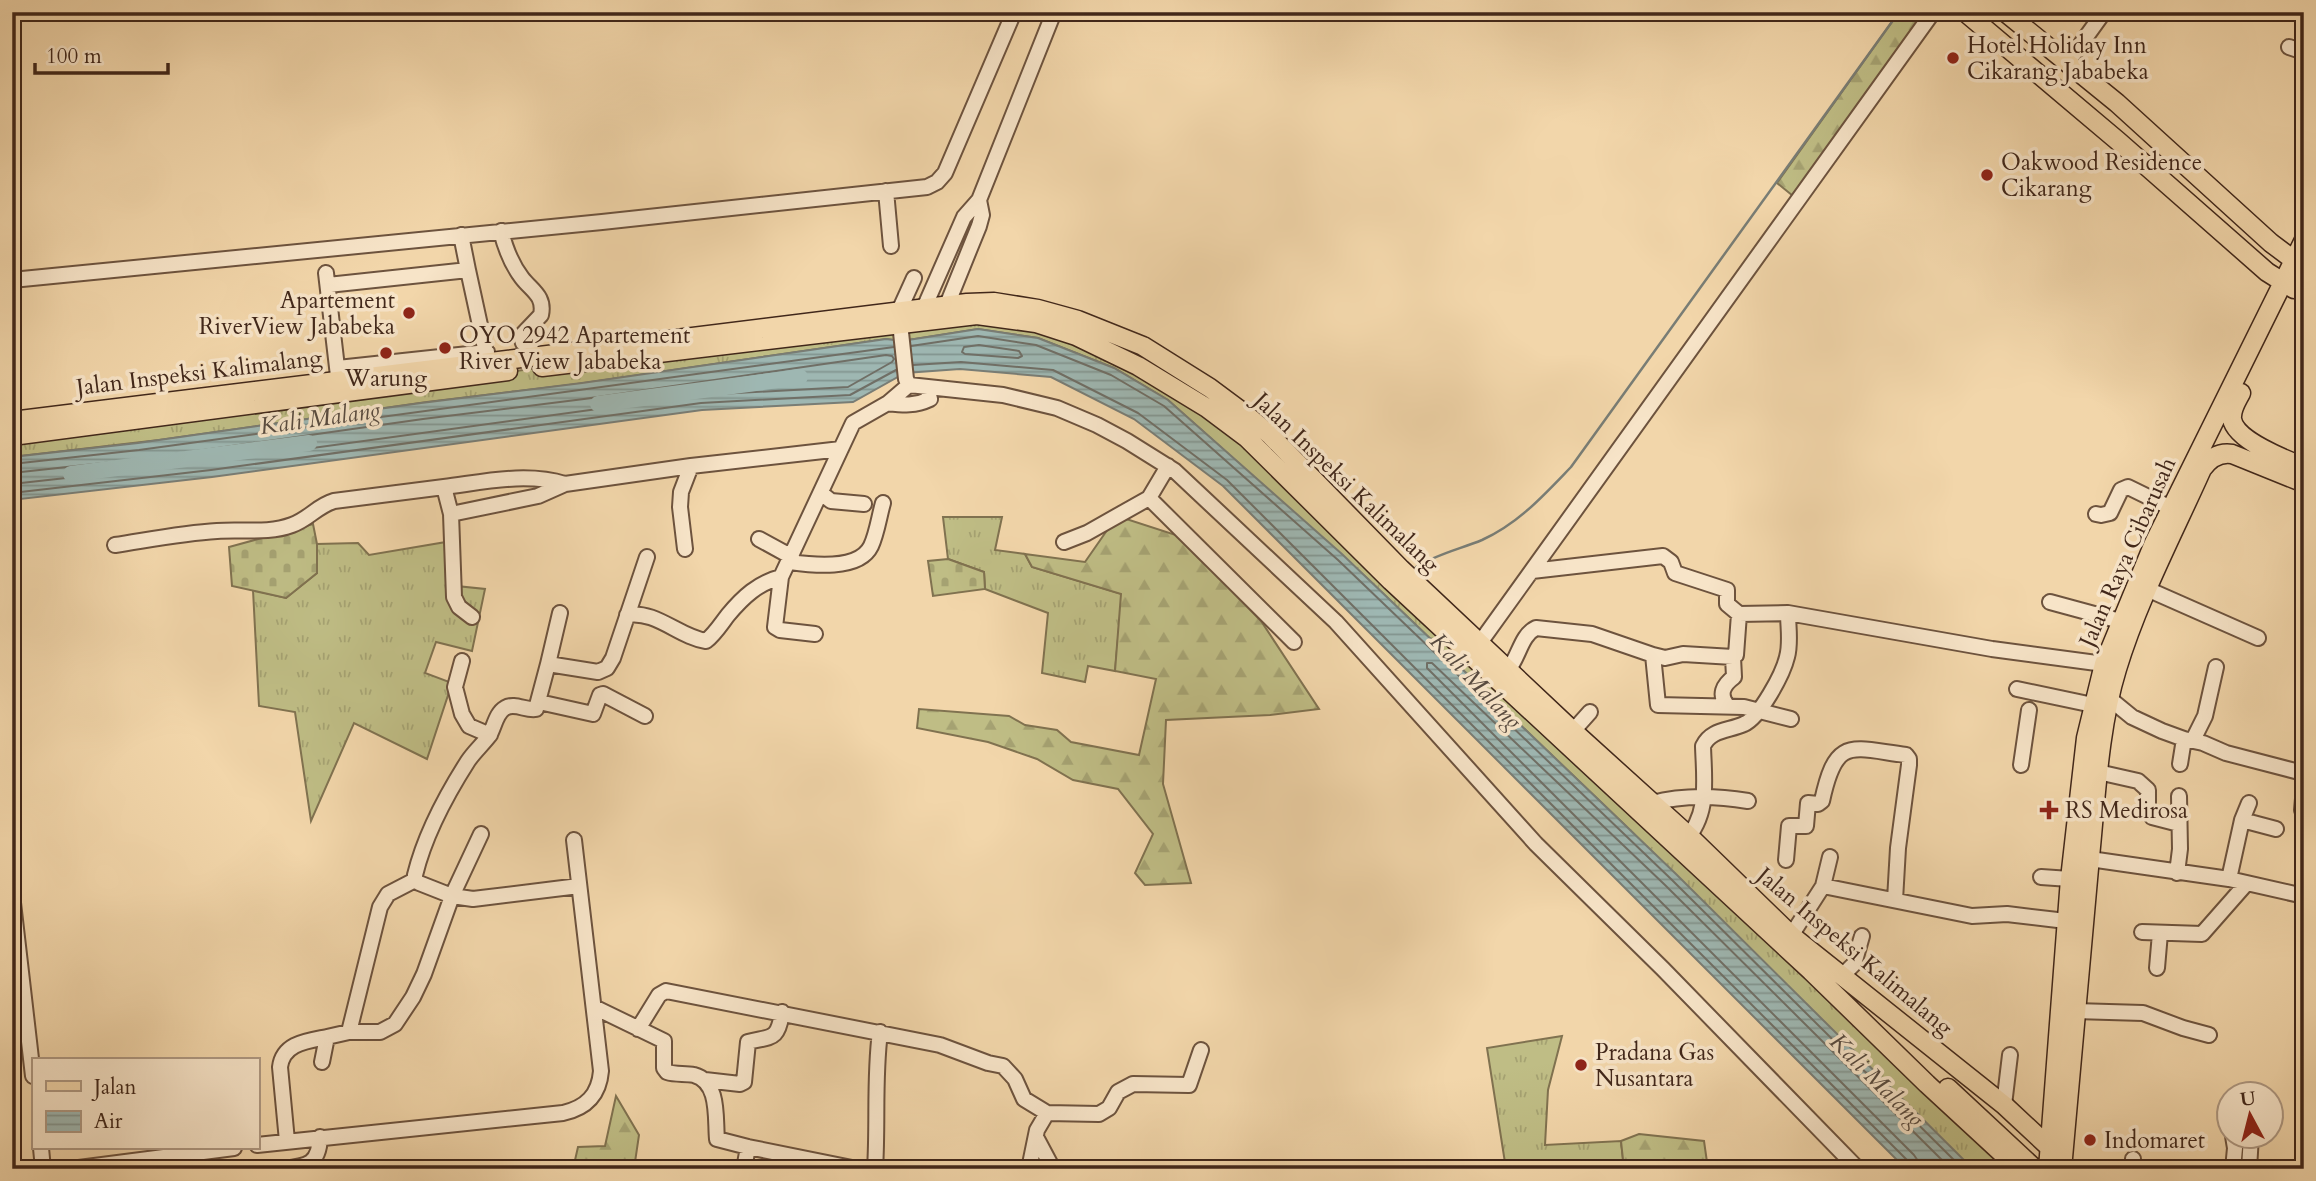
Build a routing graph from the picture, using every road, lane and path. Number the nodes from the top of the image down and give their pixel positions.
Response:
1 (1014, 12) edge
2 (1054, 12) edge
3 (1965, 12) edge
4 (2005, 12) edge
5 (2104, 12) edge
6 (1931, 15) dead end
7 (2289, 47) dead end
8 (2304, 52) edge
9 (2068, 62) junction
10 (886, 191) junction
11 (979, 200) junction
12 (501, 231) junction
13 (461, 235) junction
14 (2304, 240) edge
15 (891, 246) dead end
16 (2296, 262) edge
17 (2263, 268) junction
18 (468, 270) junction
19 (914, 278) dead end
20 (12, 280) edge
21 (2288, 286) junction
22 (947, 311) junction
23 (2269, 313) junction
24 (925, 314) junction
25 (900, 325) junction
26 (531, 356) junction
27 (488, 357) junction
28 (338, 374) junction
29 (907, 380) junction
30 (927, 387) junction
31 (888, 403) junction
32 (2221, 408) junction
33 (12, 421) edge
34 (12, 436) edge
35 (2224, 448) junction
36 (841, 449) junction
37 (2198, 453) junction
38 (2283, 459) junction
39 (691, 466) junction
40 (1168, 466) junction
41 (2304, 467) edge
42 (2304, 483) edge
43 (565, 484) junction
44 (444, 487) junction
45 (821, 493) junction
46 (1149, 498) junction
47 (864, 503) dead end
48 (883, 503) dead end
49 (2171, 508) junction
50 (451, 514) junction
51 (2096, 514) dead end
52 (759, 539) dead end
53 (1064, 542) dead end
54 (115, 545) dead end
55 (685, 549) dead end
56 (647, 556) dead end
57 (791, 559) junction
58 (1532, 571) junction
59 (782, 576) junction
60 (2147, 589) junction
61 (2050, 602) dead end
62 (560, 613) dead end
63 (1788, 613) junction
64 (1739, 614) junction
65 (627, 615) junction
66 (472, 617) dead end
67 (2120, 621) junction
68 (815, 634) dead end
69 (2258, 638) dead end
70 (1294, 642) dead end
71 (1475, 649) junction
72 (1653, 655) junction
73 (1732, 657) junction
74 (462, 661) dead end
75 (548, 664) junction
76 (2104, 664) junction
77 (2216, 667) dead end
78 (1508, 670) junction
79 (2017, 689) dead end
80 (539, 702) junction
81 (2101, 702) junction
82 (1728, 706) junction
83 (1762, 710) junction
84 (2029, 710) dead end
85 (1590, 712) dead end
86 (645, 716) dead end
87 (1547, 716) junction
88 (1791, 719) dead end
89 (1573, 731) junction
90 (490, 735) junction
91 (2189, 740) junction
92 (2180, 764) dead end
93 (2021, 765) dead end
94 (2098, 772) junction
95 (1609, 774) junction
96 (2304, 775) edge
97 (2304, 787) edge
98 (2179, 796) dead end
99 (1705, 797) junction
100 (1748, 801) dead end
101 (1652, 803) junction
102 (2249, 803) dead end
103 (2304, 814) edge
104 (2242, 820) junction
105 (2179, 824) junction
106 (2276, 829) dead end
107 (481, 834) dead end
108 (574, 840) dead end
109 (1684, 842) junction
110 (1830, 857) dead end
111 (2090, 859) junction
112 (1786, 860) dead end
113 (2177, 873) junction
114 (2041, 877) dead end
115 (2229, 878) junction
116 (415, 880) junction
117 (2070, 880) junction
118 (2246, 884) junction
119 (579, 886) junction
120 (1823, 886) junction
121 (12, 894) edge
122 (452, 896) junction
123 (2304, 896) edge
124 (1895, 900) junction
125 (2066, 920) junction
126 (2142, 932) dead end
127 (2160, 933) junction
128 (1862, 936) dead end
129 (1788, 941) junction
130 (1819, 967) junction
131 (2157, 968) dead end
132 (1847, 986) junction
133 (593, 1007) junction
134 (782, 1012) junction
135 (2075, 1012) junction
136 (638, 1028) junction
137 (349, 1032) junction
138 (880, 1032) junction
139 (2209, 1035) dead end
140 (327, 1037) junction
141 (1201, 1050) dead end
142 (2010, 1055) dead end
143 (321, 1062) dead end
144 (32, 1067) edge
145 (705, 1080) junction
146 (2004, 1105) junction
147 (1047, 1113) junction
148 (320, 1137) junction
149 (1036, 1137) junction
150 (288, 1141) junction
151 (259, 1145) edge
152 (748, 1147) junction
153 (41, 1150) edge
154 (218, 1150) edge
155 (2235, 1150) edge
156 (2250, 1150) edge
157 (2051, 1165) edge
158 (43, 1169) edge
159 (71, 1169) edge
160 (283, 1169) edge
161 (744, 1169) edge
162 (857, 1169) edge
163 (875, 1169) edge
164 (1029, 1169) edge
165 (1053, 1169) edge
166 (1858, 1169) edge
167 (2019, 1169) edge
168 (2233, 1169) edge
169 (2249, 1169) edge

1 - 10 street
2 - 11 street
3 - 17 main road
4 - 9 main road
5 - 9 street
6 - 58 street
7 - 8 street
9 - 16 main road
10 - 12 street
10 - 15 street
11 - 22 street
11 - 24 street
12 - 13 street
12 - 26 street
13 - 18 street
13 - 20 street
14 - 16 main road, Jalan Raya Cibarusah
16 - 17 main road
16 - 21 main road, Jalan Raya Cibarusah
17 - 21 main road
17 - 23 main road
18 - 27 street
18 - 28 street
19 - 25 street
21 - 23 main road, Jalan Raya Cibarusah
21 - 38 main road, Jalan Raya Cibarusah
22 - 24 main road, Jalan Inspeksi Kalimalang
22 - 71 main road, Jalan Inspeksi Kalimalang
23 - 32 main road, Jalan Raya Cibarusah
24 - 25 main road, Jalan Inspeksi Kalimalang
25 - 26 main road, Jalan Inspeksi Kalimalang
25 - 29 street
25 - 34 main road, Jalan Inspeksi Kalimalang
26 - 27 main road, Jalan Inspeksi Kalimalang
27 - 28 main road, Jalan Inspeksi Kalimalang
28 - 33 main road, Jalan Inspeksi Kalimalang
29 - 30 street
29 - 31 street
30 - 31 street
30 - 40 street
31 - 36 street
32 - 35 main road
32 - 37 main road, Jalan Raya Cibarusah
35 - 37 main road
35 - 38 main road
35 - 42 main road
35 - 60 main road, Jalan Raya Cibarusah
36 - 39 street
36 - 45 street
37 - 49 main road, Jalan Raya Cibarusah
38 - 41 main road, Jalan Raya Cibarusah
39 - 43 street
39 - 55 street
40 - 46 street
40 - 166 street
43 - 44 street
43 - 50 street
44 - 50 street
44 - 54 street
45 - 47 street
45 - 57 street
46 - 53 street
46 - 70 street
48 - 57 street
49 - 51 street
49 - 67 main road, Jalan Raya Cibarusah
50 - 66 street
52 - 57 street
56 - 65 street
57 - 59 street
58 - 64 street
58 - 71 street
59 - 65 street
59 - 68 street
60 - 69 street
60 - 81 main road, Jalan Raya Cibarusah
61 - 67 street
62 - 75 street
63 - 64 street
63 - 76 street
63 - 83 street
64 - 73 street
65 - 75 street
67 - 76 main road, Jalan Raya Cibarusah
71 - 78 main road, Jalan Inspeksi Kalimalang
71 - 87 main road, Jalan Inspeksi Kalimalang
72 - 73 street
72 - 78 street
72 - 82 street
73 - 82 street
74 - 90 street
75 - 80 street
76 - 81 main road, Jalan Raya Cibarusah
77 - 91 street
78 - 87 main road, Jalan Inspeksi Kalimalang
79 - 81 street
80 - 86 street
80 - 90 street
81 - 91 street
81 - 94 main road, Jalan Raya Cibarusah
81 - 117 main road, Jalan Raya Cibarusah
82 - 83 street
83 - 88 street
83 - 99 street
84 - 93 street
85 - 89 street
87 - 89 main road, Jalan Inspeksi Kalimalang
87 - 95 main road, Jalan Inspeksi Kalimalang
89 - 95 main road, Jalan Inspeksi Kalimalang
90 - 116 street
91 - 92 street
91 - 96 street
94 - 105 street
94 - 111 main road, Jalan Raya Cibarusah
95 - 101 main road, Jalan Inspeksi Kalimalang
95 - 109 main road, Jalan Inspeksi Kalimalang
97 - 103 street
98 - 105 street
99 - 100 street
99 - 101 street
99 - 109 street
101 - 109 main road, Jalan Inspeksi Kalimalang
102 - 104 street
104 - 106 street
104 - 115 street
105 - 113 street
107 - 122 street
108 - 119 street
109 - 129 main road, Jalan Inspeksi Kalimalang
110 - 120 street
111 - 113 street
111 - 135 main road, Jalan Raya Cibarusah
112 - 124 street
113 - 115 street
114 - 117 street
115 - 118 street
116 - 122 street
116 - 137 street
117 - 125 main road, Jalan Raya Cibarusah
118 - 123 street
118 - 127 street
119 - 122 street
119 - 133 street
120 - 124 street
120 - 129 street
121 - 144 street
122 - 137 street
124 - 125 street
125 - 157 main road, Jalan Raya Cibarusah
126 - 127 street
127 - 131 street
128 - 132 street
129 - 130 main road, Jalan Inspeksi Kalimalang
130 - 132 main road
130 - 167 main road, Jalan Inspeksi Kalimalang
132 - 146 main road, Jalan Inspeksi Kalimalang
132 - 157 main road
133 - 136 street
133 - 148 street
134 - 136 street
134 - 138 street
134 - 145 street
135 - 139 street
135 - 157 main road, Jalan Raya Cibarusah
136 - 145 street
137 - 140 street
138 - 147 street
138 - 163 street
140 - 143 street
140 - 150 street
141 - 147 street
142 - 146 street
145 - 152 street
146 - 157 main road, Jalan Inspeksi Kalimalang
147 - 149 street
148 - 150 street
148 - 160 street
149 - 164 street
149 - 165 street
150 - 151 street
152 - 161 street
152 - 162 street
153 - 158 street
154 - 159 street
155 - 168 street
156 - 169 street

